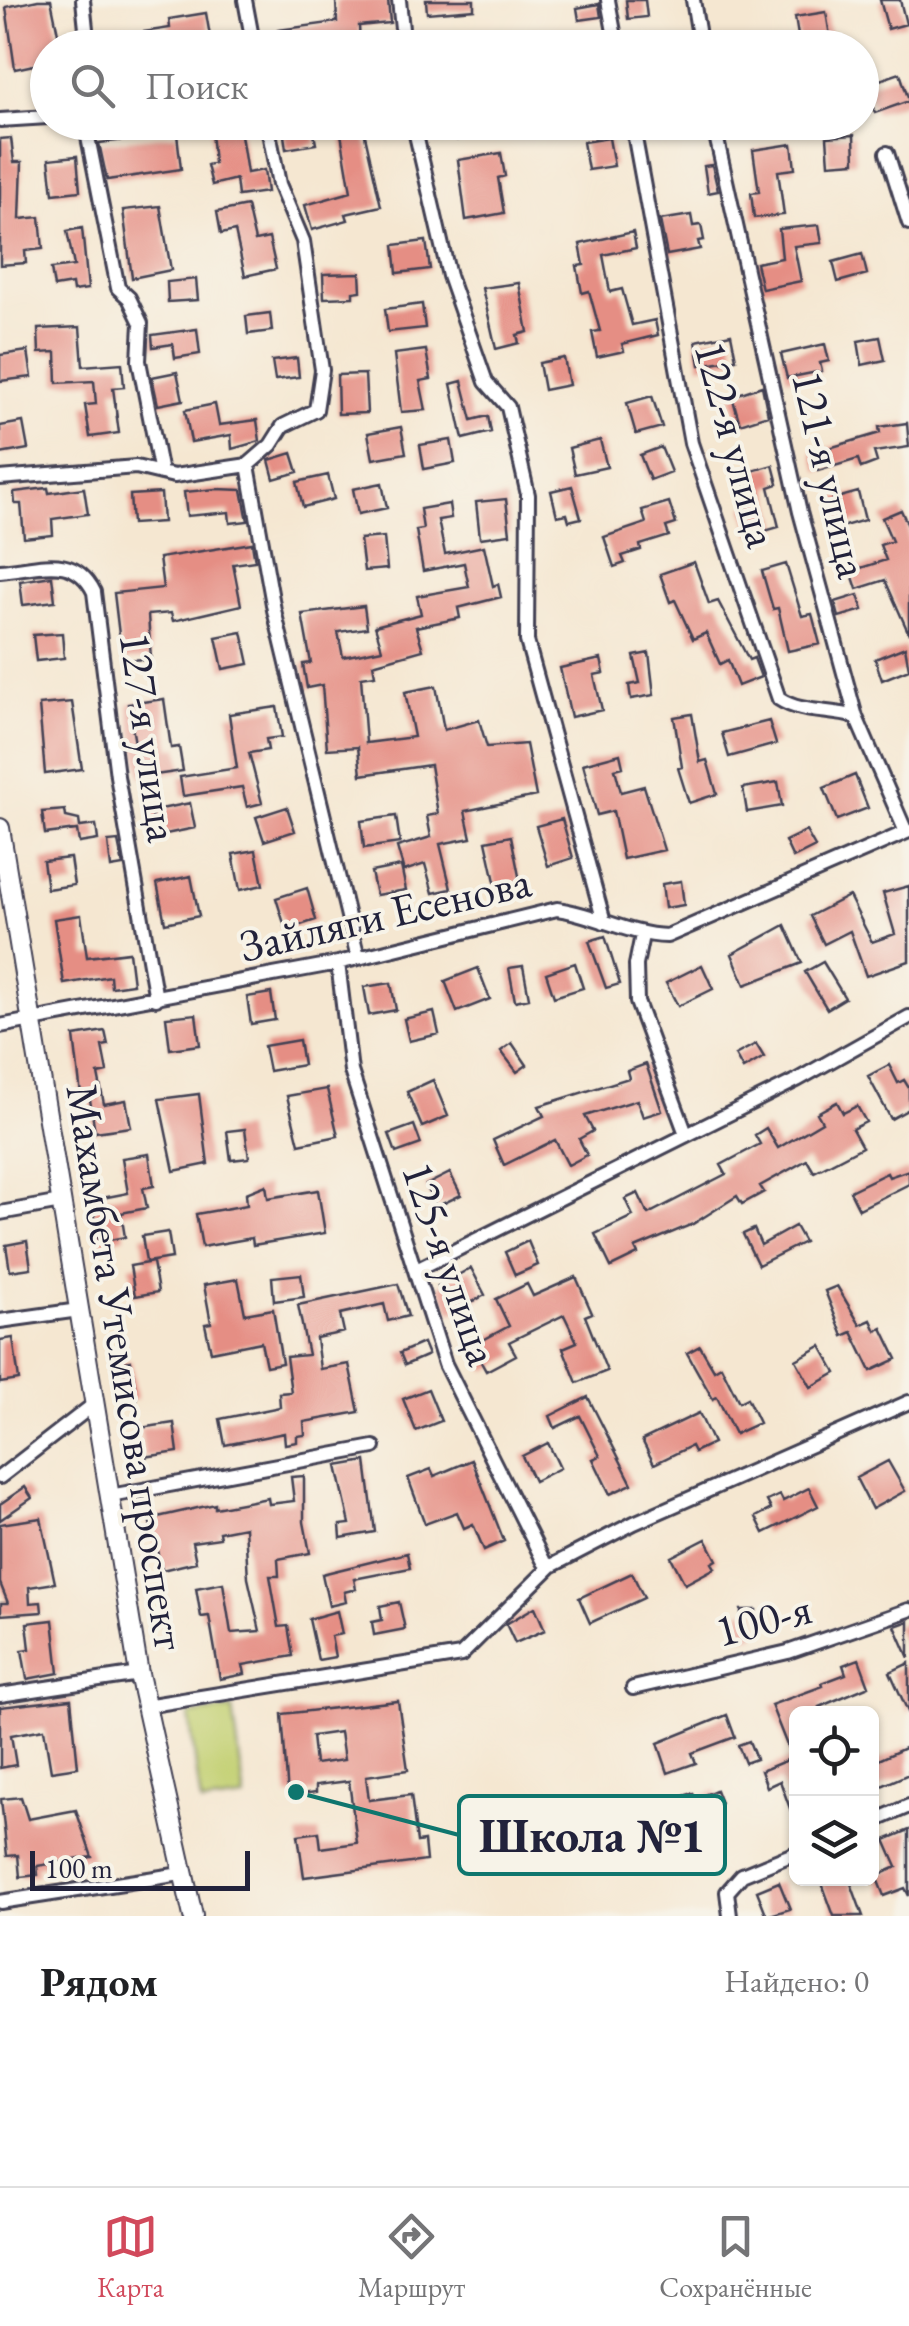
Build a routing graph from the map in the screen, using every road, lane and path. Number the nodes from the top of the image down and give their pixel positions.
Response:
1 (83, 0) edge
2 (245, 0) edge
3 (399, 0) edge
4 (608, 0) edge
5 (693, 0) edge
6 (86, 30) edge
7 (251, 30) edge
8 (402, 30) edge
9 (614, 30) edge
10 (698, 30) edge
11 (30, 118) edge
12 (0, 120) edge
13 (89, 140) edge
14 (270, 140) edge
15 (416, 140) edge
16 (635, 140) edge
17 (717, 140) edge
18 (888, 153) dead end
19 (909, 222) edge
20 (248, 465) junction
21 (162, 473) junction
22 (0, 478) edge
23 (0, 571) edge
24 (856, 717) junction
25 (0, 828) edge
26 (908, 832) edge
27 (604, 922) junction
28 (642, 936) junction
29 (358, 958) junction
30 (338, 963) junction
31 (156, 999) junction
32 (909, 1017) edge
33 (34, 1021) junction
34 (0, 1026) edge
35 (686, 1134) junction
36 (62, 1202) junction
37 (0, 1213) edge
38 (418, 1269) junction
39 (80, 1310) junction
40 (0, 1321) edge
41 (909, 1402) edge
42 (93, 1405) junction
43 (374, 1447) dead end
44 (0, 1478) edge
45 (110, 1496) junction
46 (551, 1566) junction
47 (909, 1610) edge
48 (138, 1674) junction
49 (633, 1688) dead end
50 (0, 1695) edge
51 (145, 1706) junction
52 (909, 1806) edge
53 (879, 1819) edge
54 (789, 1856) edge
55 (182, 1874) junction
56 (0, 1902) edge
57 (193, 1916) edge
58 (730, 1916) edge

1 - 6 street
2 - 7 street
3 - 8 street
4 - 9 street
5 - 10 street
11 - 12 street
13 - 21 street
14 - 20 street
15 - 27 street
16 - 24 street, 122-я улица
17 - 24 street, 121-я улица
18 - 19 street
20 - 21 street
20 - 29 street
21 - 22 street
23 - 31 street, 127-я улица
24 - 26 street, 121-я улица
25 - 33 street, Махамбета Утемисова проспект
26 - 28 street
27 - 28 street, Зайляги Есенова
27 - 29 street, Зайляги Есенова
28 - 35 street
29 - 30 street, Зайляги Есенова
30 - 31 street, Зайляги Есенова
30 - 38 street, 125-я улица
31 - 33 street, Зайляги Есенова
32 - 35 street
33 - 34 street, Зайляги Есенова
33 - 36 street, Махамбета Утемисова проспект
35 - 38 street
36 - 37 street
36 - 39 street, Махамбета Утемисова проспект
38 - 46 street, 125-я улица
39 - 40 street
39 - 42 street, Махамбета Утемисова проспект
41 - 46 street
42 - 44 street
42 - 45 street, Махамбета Утемисова проспект
43 - 45 street
45 - 48 street, Махамбета Утемисова проспект
46 - 51 street
47 - 49 street, 100-я
48 - 50 street
48 - 51 street, Махамбета Утемисова проспект
51 - 55 street, Махамбета Утемисова проспект
52 - 53 street
54 - 58 street
55 - 56 street
55 - 57 street, Махамбета Утемисова проспект

